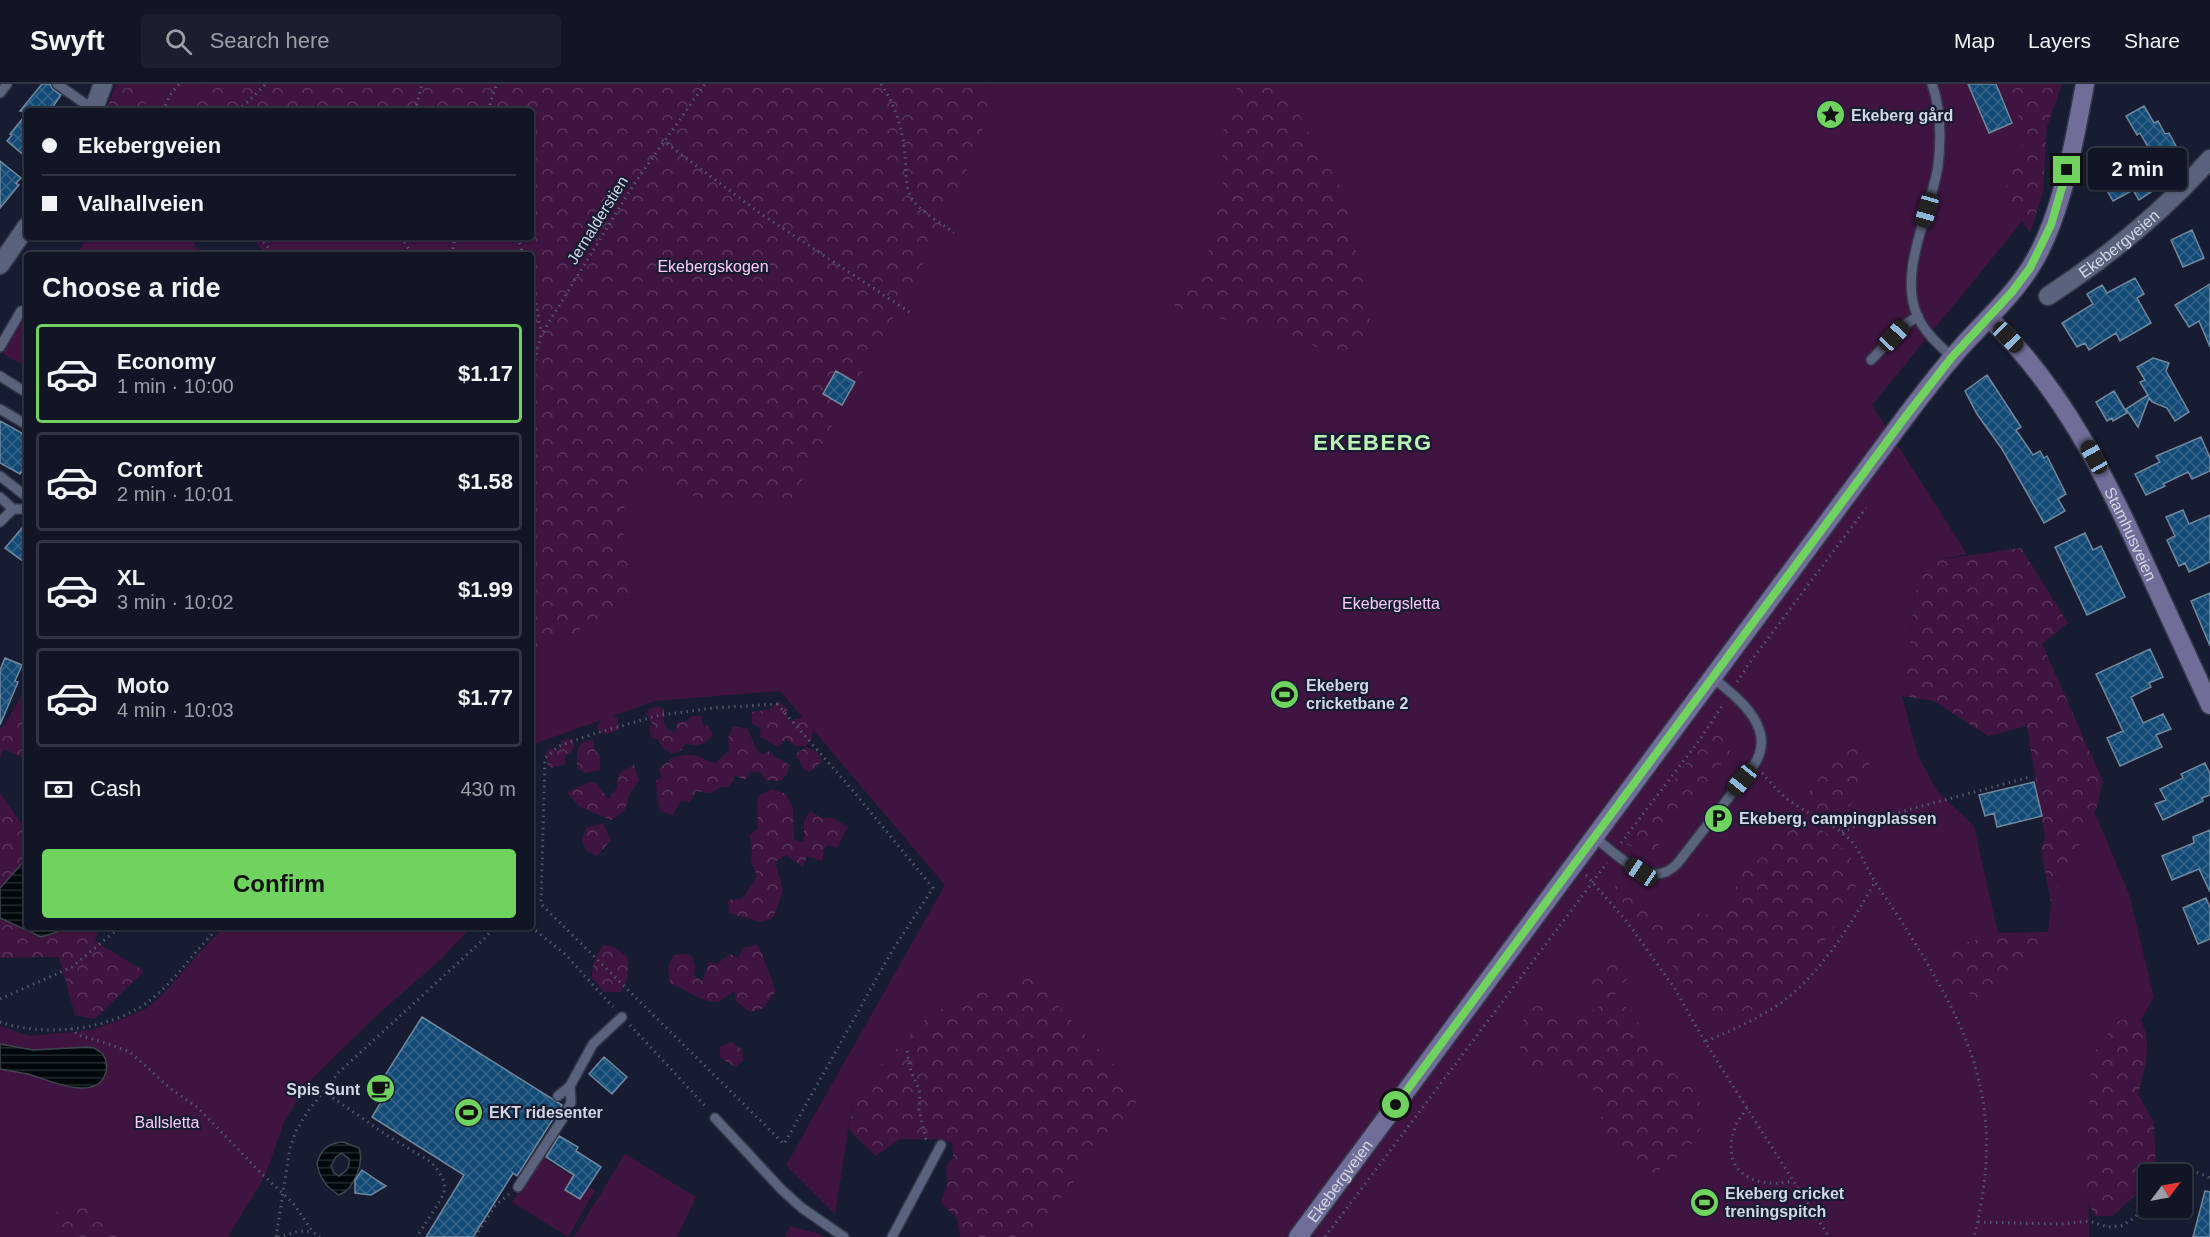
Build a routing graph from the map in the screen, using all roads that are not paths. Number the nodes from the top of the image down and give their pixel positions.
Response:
1 (7, 84) edge
2 (57, 84) edge
3 (103, 84) edge
4 (1932, 84) edge
5 (2085, 84) edge
6 (0, 93) edge
7 (91, 108) edge
8 (95, 108) edge
9 (2208, 167) edge
10 (24, 230) edge
11 (0, 265) edge
12 (2048, 296) dead end
13 (21, 311) dead end
14 (1918, 316) junction
15 (1989, 318) junction
16 (0, 347) edge
17 (1952, 357) junction
18 (1872, 360) dead end
19 (0, 376) edge
20 (24, 391) edge
21 (0, 409) edge
22 (24, 423) edge
23 (0, 476) edge
24 (24, 496) edge
25 (0, 497) edge
26 (13, 509) junction
27 (24, 509) edge
28 (0, 522) edge
29 (1712, 677) junction
30 (2210, 705) edge
31 (1594, 837) junction
32 (622, 1017) dead end
33 (570, 1086) junction
34 (558, 1096) dead end
35 (716, 1118) dead end
36 (941, 1145) road end
37 (518, 1187) road end
38 (844, 1237) edge
39 (892, 1237) edge
40 (1298, 1237) edge

1 - 6 lane
2 - 7 lane
3 - 8 street
4 - 14 lane
5 - 15 street, Ekebergveien
9 - 12 street, Ekebergveien
10 - 11 street
13 - 16 lane
14 - 17 lane
14 - 18 lane
15 - 17 street, Ekebergveien
15 - 30 street, Stamhusveien
17 - 29 street, Ekebergveien
19 - 20 lane
21 - 22 lane
23 - 24 lane
25 - 26 lane
26 - 27 lane
26 - 28 lane
29 - 31 street, Ekebergveien
29 - 31 lane
31 - 40 street, Ekebergveien
32 - 33 lane
33 - 34 lane
33 - 37 lane
35 - 38 lane
36 - 39 lane

